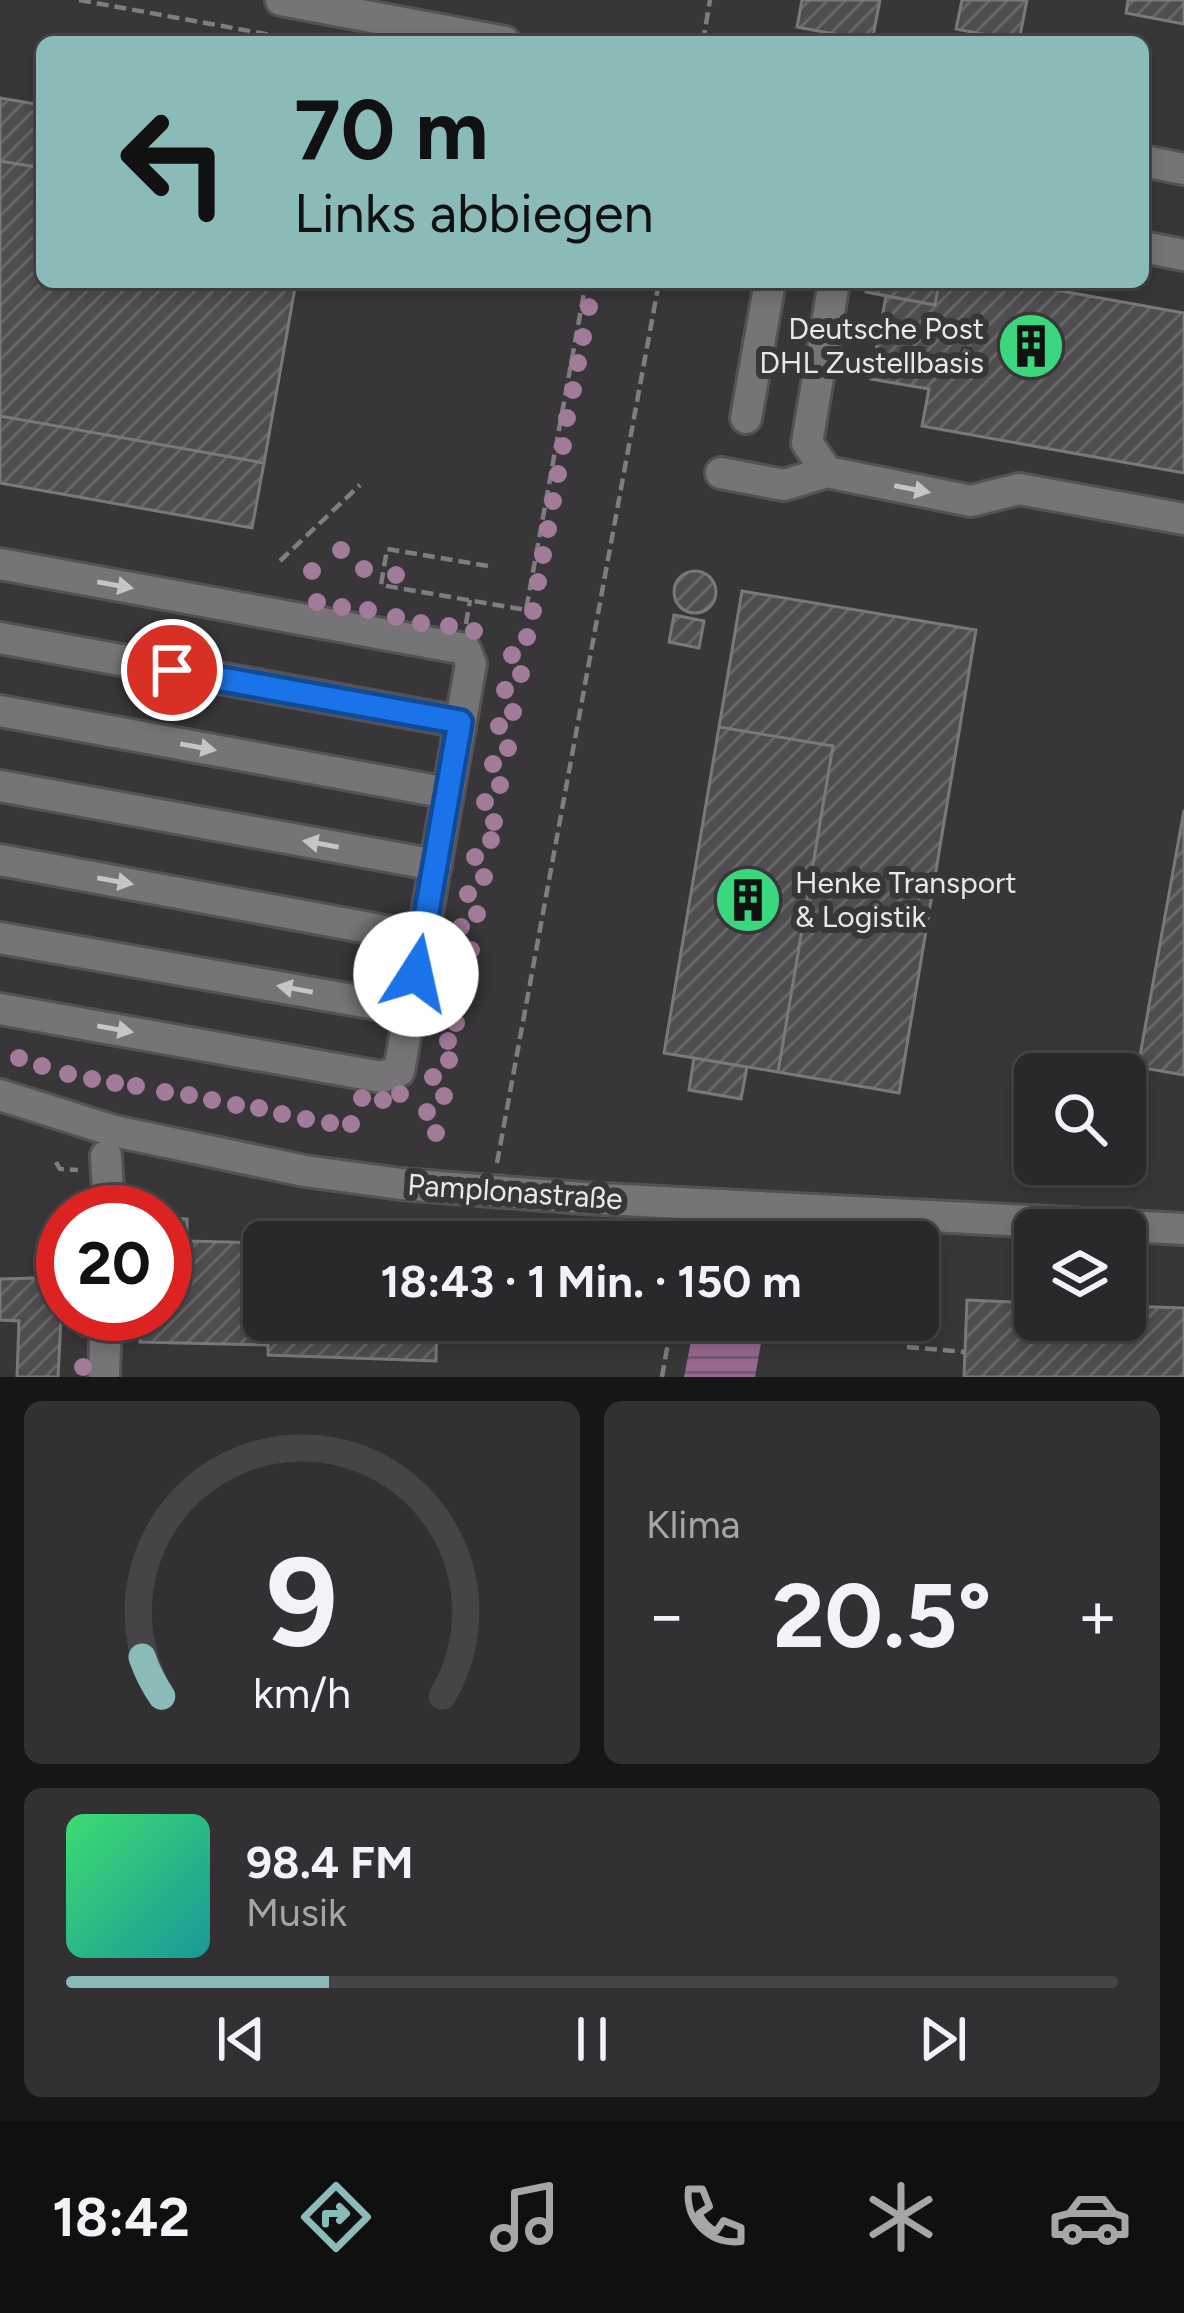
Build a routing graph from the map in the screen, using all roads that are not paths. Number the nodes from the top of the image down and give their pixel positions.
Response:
1 (281, 0) edge
2 (473, 36) edge
3 (1149, 162) edge
4 (1184, 169) edge
5 (1149, 248) edge
6 (1184, 255) edge
7 (769, 288) edge
8 (833, 288) edge
9 (746, 418) dead end
10 (827, 472) junction
11 (721, 473) dead end
12 (1184, 519) edge
13 (0, 564) edge
14 (0, 638) edge
15 (0, 711) edge
16 (460, 722) junction
17 (0, 786) edge
18 (448, 793) junction
19 (0, 860) edge
20 (436, 865) junction
21 (0, 938) edge
22 (423, 938) junction
23 (0, 1009) edge
24 (410, 1010) junction
25 (0, 1095) edge
26 (106, 1156) dead end
27 (108, 1185) edge
28 (1184, 1229) edge
29 (105, 1341) edge
30 (104, 1377) edge

1 - 2 street
3 - 4 street
5 - 6 street
7 - 9 street
8 - 10 street
10 - 11 street
10 -> 12 street
13 -> 16 street
14 - 16 street
15 -> 18 street
16 - 18 street
20 -> 17 street
18 - 20 street
19 -> 22 street
20 - 22 street
24 -> 21 street
22 - 24 street
23 -> 24 street
25 - 28 street, Pamplonastraße
26 - 27 street
29 - 30 street

